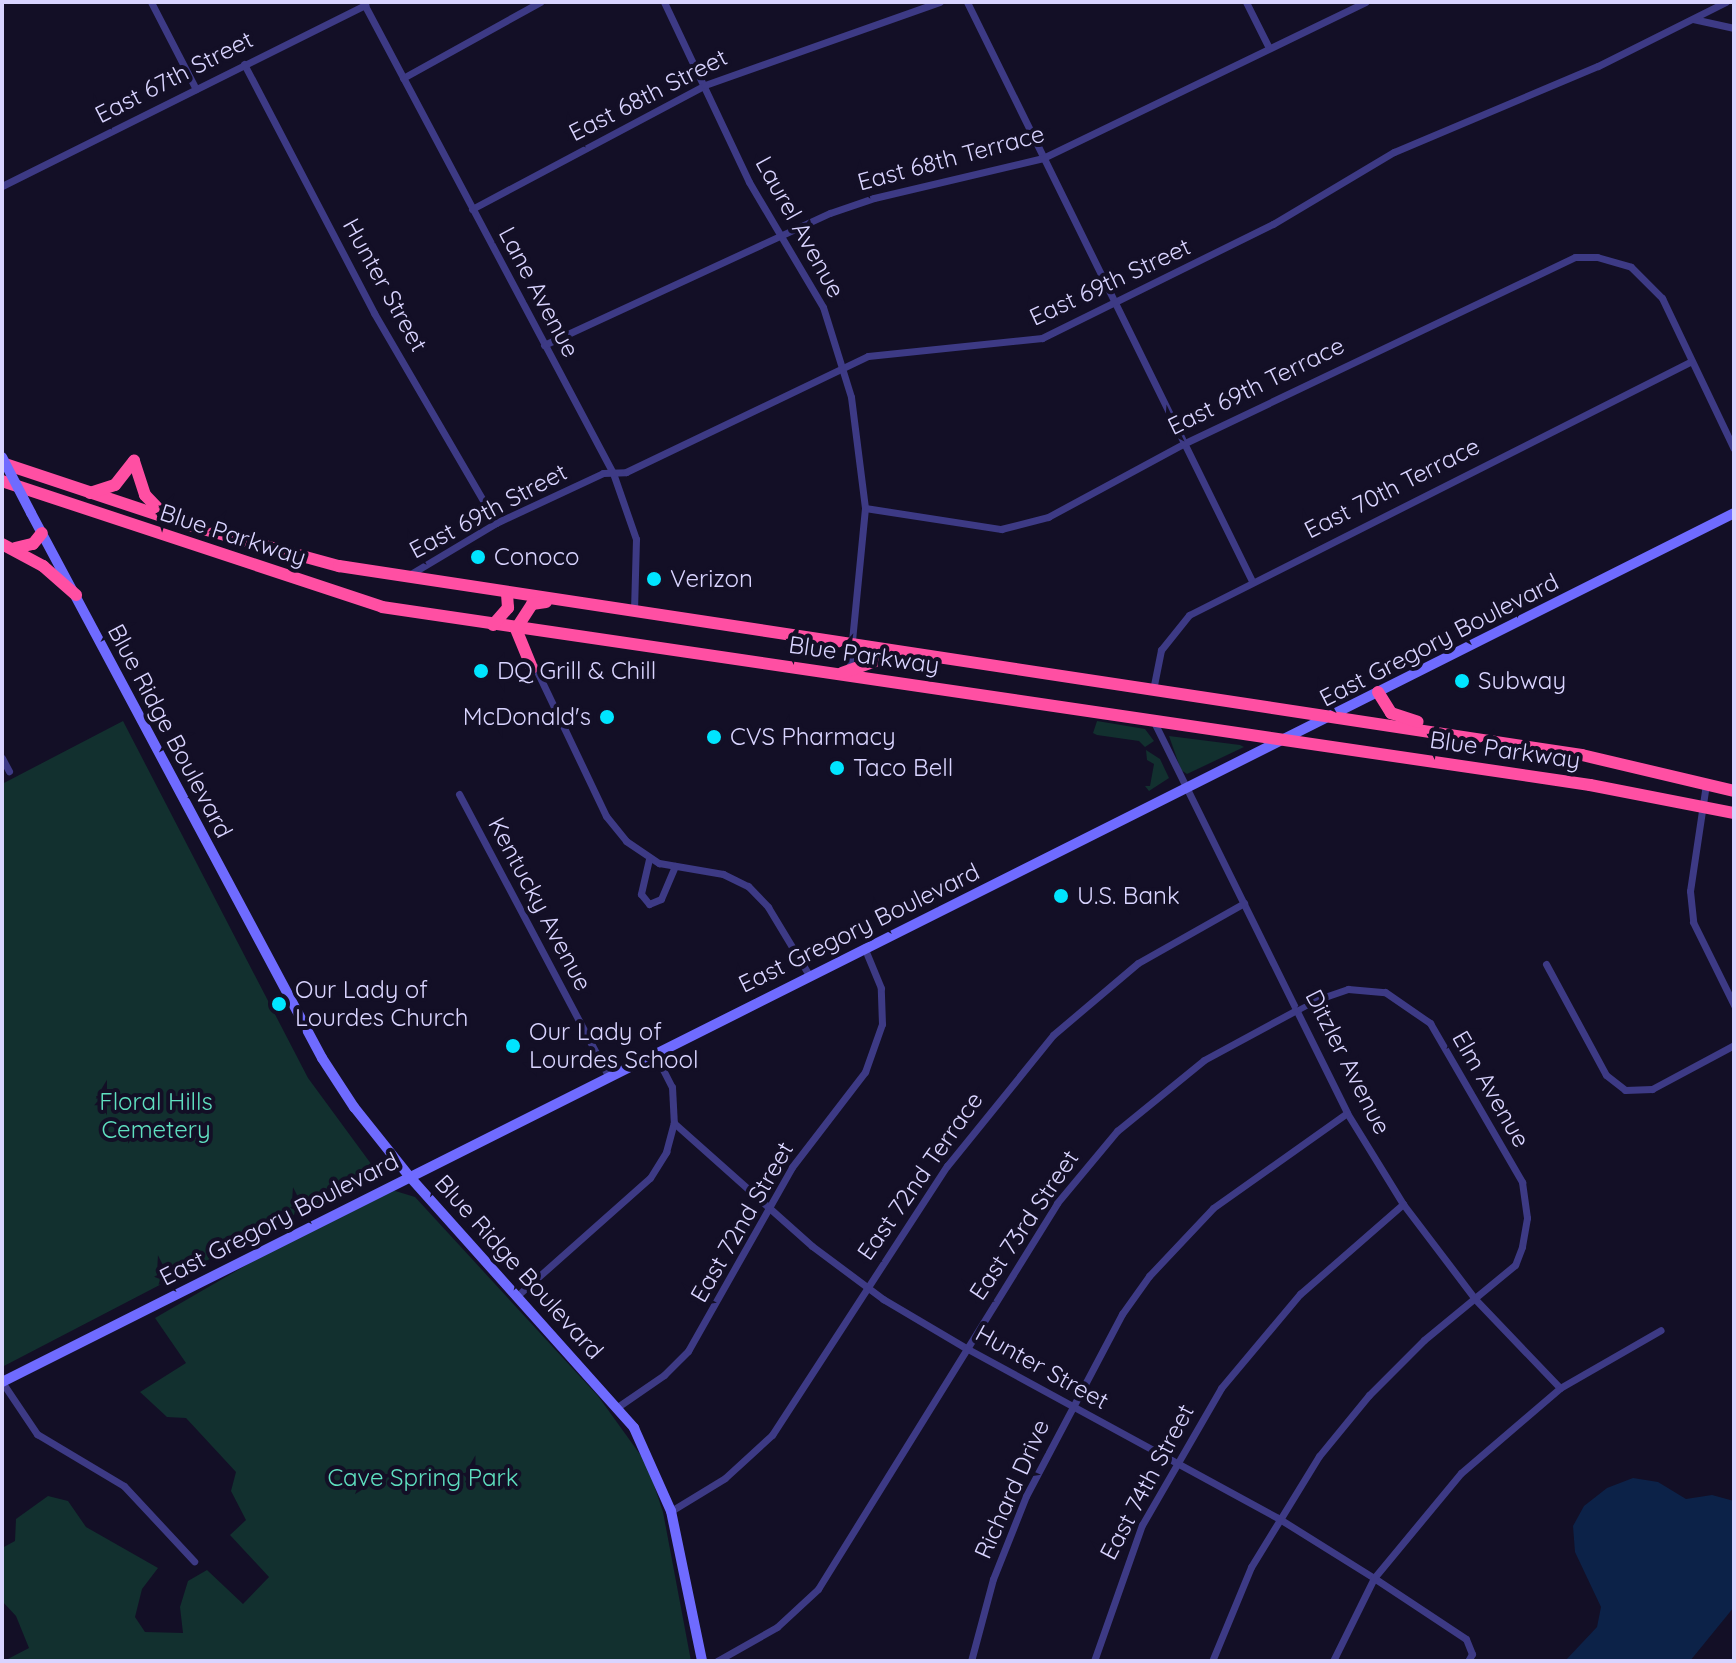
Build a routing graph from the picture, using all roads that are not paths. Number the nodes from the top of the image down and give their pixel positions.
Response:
1 (151, 2) edge
2 (540, 2) edge
3 (664, 2) edge
4 (940, 2) edge
5 (967, 2) edge
6 (1246, 2) edge
7 (1365, 2) edge
8 (1726, 2) edge
9 (364, 4) edge
10 (1693, 19) junction
11 (1734, 28) edge
12 (1269, 48) junction
13 (244, 64) junction
14 (403, 78) junction
15 (705, 85) junction
16 (196, 89) junction
17 (1043, 158) junction
18 (2, 186) edge
19 (472, 209) junction
20 (782, 235) junction
21 (1115, 306) junction
22 (544, 345) junction
23 (1692, 361) junction
24 (842, 366) junction
25 (1183, 444) junction
26 (1734, 449) edge
27 (2, 457) edge
28 (2, 463) edge
29 (613, 473) junction
30 (2, 481) edge
31 (90, 493) junction
32 (865, 508) junction
33 (1734, 513) edge
34 (168, 518) junction
35 (496, 523) junction
36 (42, 533) junction
37 (3, 544) edge
38 (407, 577) junction
39 (1252, 581) junction
40 (507, 593) junction
41 (76, 595) junction
42 (557, 600) junction
43 (634, 612) junction
44 (493, 625) junction
45 (516, 629) junction
46 (537, 632) junction
47 (851, 644) junction
48 (907, 653) junction
49 (534, 668) junction
50 (846, 673) junction
51 (1153, 690) junction
52 (1378, 692) junction
53 (1330, 717) junction
54 (1153, 720) junction
55 (1475, 738) junction
56 (1285, 740) junction
57 (2, 758) edge
58 (9, 771) dead end
59 (1706, 784) junction
60 (1186, 786) junction
61 (1734, 791) edge
62 (459, 794) dead end
63 (1703, 806) junction
64 (1734, 813) edge
65 (649, 859) junction
66 (675, 866) junction
67 (1244, 903) junction
68 (864, 947) junction
69 (1546, 964) dead end
70 (809, 975) junction
71 (1734, 1005) edge
72 (1300, 1011) junction
73 (1734, 1045) edge
74 (654, 1052) junction
75 (608, 1076) junction
76 (1347, 1113) junction
77 (674, 1123) junction
78 (409, 1176) junction
79 (1403, 1204) junction
80 (769, 1211) junction
81 (867, 1287) junction
82 (518, 1295) junction
83 (1475, 1299) junction
84 (1661, 1330) dead end
85 (966, 1348) junction
86 (2, 1382) edge
87 (1560, 1388) junction
88 (619, 1406) junction
89 (1071, 1408) junction
90 (1175, 1462) junction
91 (671, 1511) junction
92 (1278, 1518) junction
93 (194, 1561) dead end
94 (1374, 1578) junction
95 (1470, 1657) edge
96 (702, 1661) edge
97 (717, 1661) edge
98 (971, 1661) edge
99 (1094, 1661) edge
100 (1212, 1661) edge
101 (1333, 1661) edge

1 - 16 street
2 - 14 street
3 - 15 street, Laurel Avenue
4 - 15 street, East 68th Street
5 - 17 street
6 - 12 street
7 - 12 street, East 68th Terrace
8 - 10 street, East 69th Street
9 - 13 street, East 67th Street
9 - 14 street, Lane Avenue
10 - 11 street
10 - 21 street, East 69th Street
12 - 17 street, East 68th Terrace
13 - 16 street, East 67th Street
13 - 35 street, Hunter Street
14 - 19 street, Lane Avenue
15 - 19 street, East 68th Street
15 - 20 street, Laurel Avenue
16 - 18 street, East 67th Street
17 - 20 street, East 68th Terrace
17 - 21 street
19 - 22 street, Lane Avenue
20 - 22 street, East 68th Terrace
20 - 24 street, Laurel Avenue
21 - 24 street, East 69th Street
21 - 25 street
22 - 29 street, Lane Avenue
23 - 25 street, East 69th Terrace
23 - 26 street
23 - 39 street, East 70th Terrace
24 - 29 street, East 69th Street
24 - 32 street, Laurel Avenue
25 - 32 street, East 69th Terrace
25 - 39 street
27 - 36 main road, Blue Ridge Boulevard, bridge
28 - 31 highway, Blue Parkway
29 - 35 street, East 69th Street
29 - 43 street, Lane Avenue
30 - 44 highway, Blue Parkway
31 - 34 highway, Blue Parkway
31 - 34 highway
32 - 47 street, Laurel Avenue
33 - 52 main road, East Gregory Boulevard
34 - 38 highway, Blue Parkway
35 - 38 street, East 69th Street
36 - 37 highway
36 - 41 main road, Blue Ridge Boulevard
37 - 41 highway
38 - 40 highway, Blue Parkway
39 - 51 street, East 70th Terrace
40 - 42 highway, Blue Parkway
40 - 44 highway
41 - 78 main road, Blue Ridge Boulevard
42 - 43 highway, Blue Parkway
42 - 45 highway
43 - 47 highway, Blue Parkway
44 - 45 highway, Blue Parkway
45 - 46 highway, Blue Parkway
45 - 49 highway
46 - 49 highway
46 - 50 highway, Blue Parkway
47 - 48 highway, Blue Parkway
47 - 50 street, Laurel Avenue
48 - 50 highway
48 - 51 highway, Blue Parkway
49 - 65 street
50 - 54 highway, Blue Parkway
51 - 53 highway, Blue Parkway
52 - 53 main road, East Gregory Boulevard
52 - 55 highway
53 - 55 highway, Blue Parkway
53 - 56 main road, East Gregory Boulevard
54 - 56 highway, Blue Parkway
54 - 60 street, Ditzler Avenue
55 - 59 highway, Blue Parkway
56 - 60 main road, East Gregory Boulevard
56 - 63 highway, Blue Parkway
57 - 58 street
59 - 61 highway, Blue Parkway
59 - 63 street
60 - 67 street, Ditzler Avenue
60 - 68 main road, East Gregory Boulevard
62 - 75 street, Kentucky Avenue
63 - 64 highway, Blue Parkway
63 - 71 street
65 - 66 street
65 - 66 street
66 - 70 street
67 - 72 street, Ditzler Avenue
67 - 81 street, East 72nd Terrace
68 - 70 main road, East Gregory Boulevard
68 - 80 street, East 72nd Street
69 - 73 street
70 - 74 main road, East Gregory Boulevard
72 - 76 street, Ditzler Avenue
72 - 83 street, Elm Avenue
72 - 85 street, East 73rd Street
74 - 75 main road, East Gregory Boulevard
74 - 77 street
75 - 78 main road, East Gregory Boulevard
76 - 79 street, Ditzler Avenue
76 - 89 street, Richard Drive
77 - 80 street, Hunter Street
77 - 82 street
78 - 82 main road, Blue Ridge Boulevard
78 - 86 main road, East Gregory Boulevard
79 - 83 street, Ditzler Avenue
79 - 90 street, East 74th Street
80 - 81 street, Hunter Street
80 - 88 street, East 72nd Street
81 - 85 street, Hunter Street
81 - 91 street, East 72nd Terrace
82 - 88 main road, Blue Ridge Boulevard
83 - 87 street, Ditzler Avenue
83 - 92 street, Elm Avenue
84 - 87 street
85 - 89 street, Hunter Street
85 - 97 street, East 73rd Street
86 - 93 street
87 - 94 street
88 - 91 main road, Blue Ridge Boulevard
89 - 90 street, Hunter Street
89 - 98 street, Richard Drive
90 - 92 street, Hunter Street
90 - 99 street, East 74th Street
91 - 96 main road, Blue Ridge Boulevard
92 - 94 street, Hunter Street
92 - 100 street, Elm Avenue
94 - 95 street, Hunter Street
94 - 101 street

